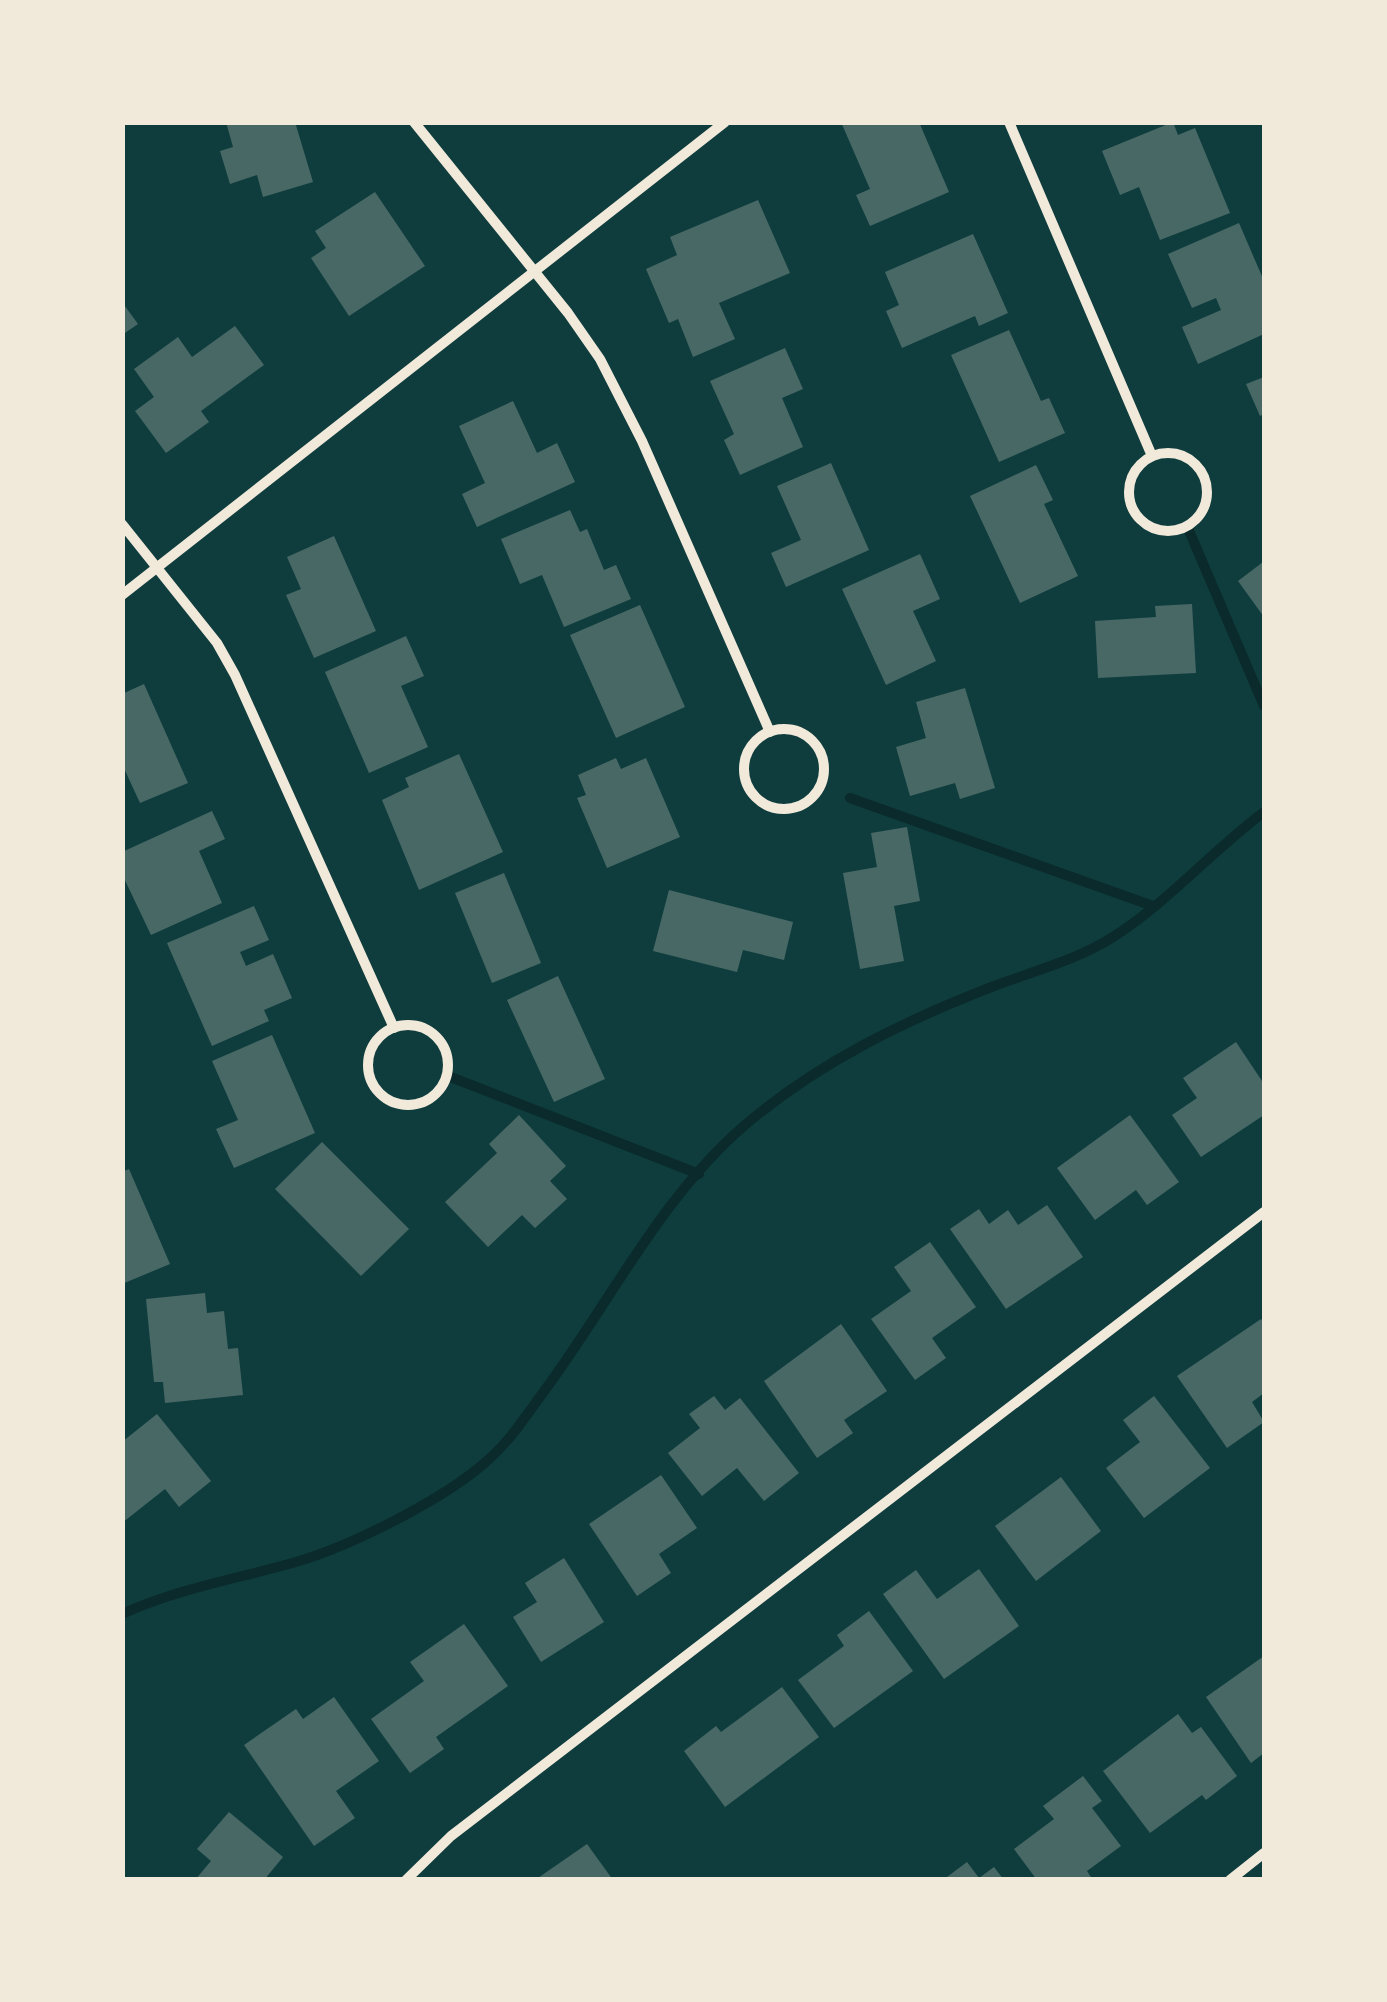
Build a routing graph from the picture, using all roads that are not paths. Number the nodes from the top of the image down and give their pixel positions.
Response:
1 (414, 122) edge
2 (725, 122) edge
3 (1008, 122) edge
4 (534, 271) junction
5 (1152, 456) junction
6 (122, 524) edge
7 (157, 566) junction
8 (122, 595) edge
9 (770, 732) junction
10 (394, 1028) junction
11 (1264, 1212) edge
12 (1264, 1853) edge
13 (406, 1880) edge
14 (1230, 1880) edge

1 - 4 street
2 - 4 street
3 - 5 street
4 - 7 street
4 - 9 street
5 - 5 street
6 - 7 street
7 - 8 street
7 - 10 street
9 - 9 street
10 - 10 street
11 - 13 street
12 - 14 street

